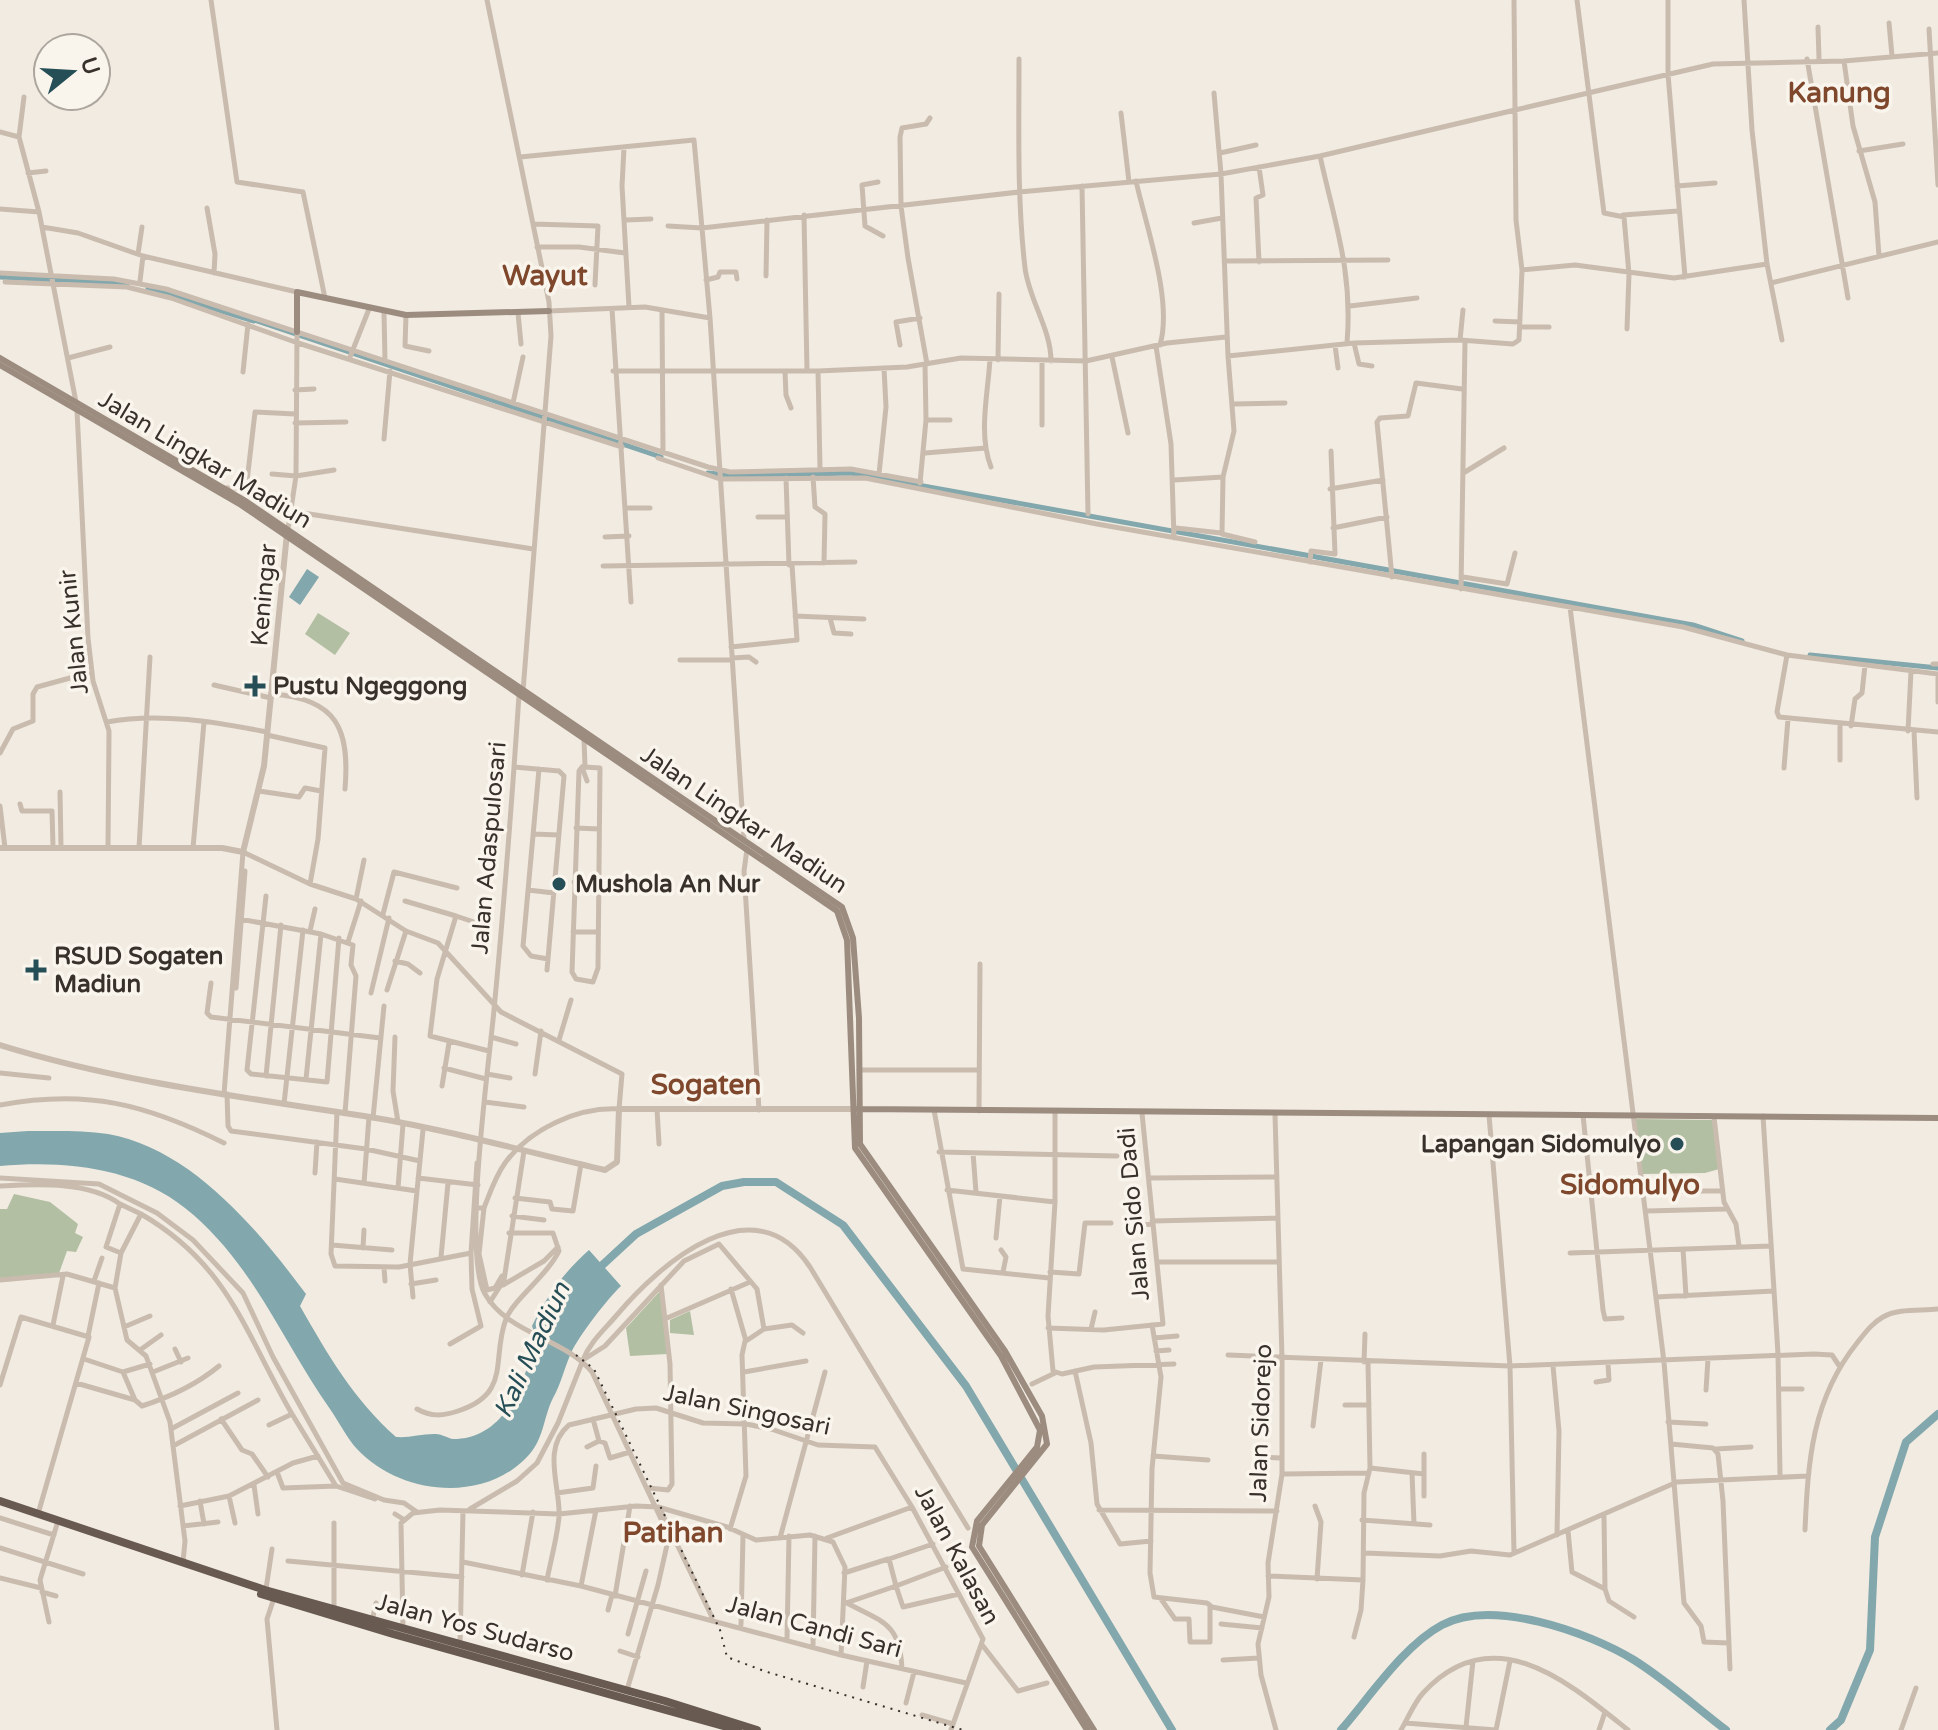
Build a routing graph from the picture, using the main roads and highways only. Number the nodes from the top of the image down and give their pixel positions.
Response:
1 (549, 311) road end
2 (296, 336) road end
3 (0, 358) edge
4 (0, 365) edge
5 (77, 407) junction
6 (521, 693) junction
7 (677, 799) junction
8 (855, 1108) junction
9 (1938, 1118) edge
10 (964, 1295) junction
11 (0, 1501) edge
12 (183, 1563) junction
13 (286, 1598) junction
14 (517, 1664) junction
15 (1074, 1703) junction
16 (738, 1730) edge
17 (757, 1730) edge
18 (1087, 1730) edge
19 (1094, 1730) edge

1 - 2 main road
3 - 5 main road, Jalan Lingkar Madiun
4 - 5 main road, Jalan Lingkar Madiun
5 - 6 main road, Jalan Lingkar Madiun
6 - 7 main road, Jalan Lingkar Madiun
6 - 7 main road, Jalan Lingkar Madiun
7 - 8 main road, Jalan Lingkar Madiun
7 - 8 main road, Jalan Lingkar Madiun
8 - 9 main road
8 - 10 main road, Jalan Lingkar Madiun
8 - 10 main road, Jalan Lingkar Madiun
10 - 15 main road, Jalan Lingkar Madiun
11 - 12 highway, Jalan Yos Sudarso
12 - 13 highway, Jalan Yos Sudarso
12 - 13 highway, Jalan Yos Sudarso
13 - 14 highway, Jalan Yos Sudarso
13 - 14 highway, Jalan Yos Sudarso
14 - 16 highway, Jalan Yos Sudarso
14 - 17 highway, Jalan Yos Sudarso
15 - 18 main road, Jalan Lingkar Madiun
15 - 19 main road, Jalan Lingkar Madiun

